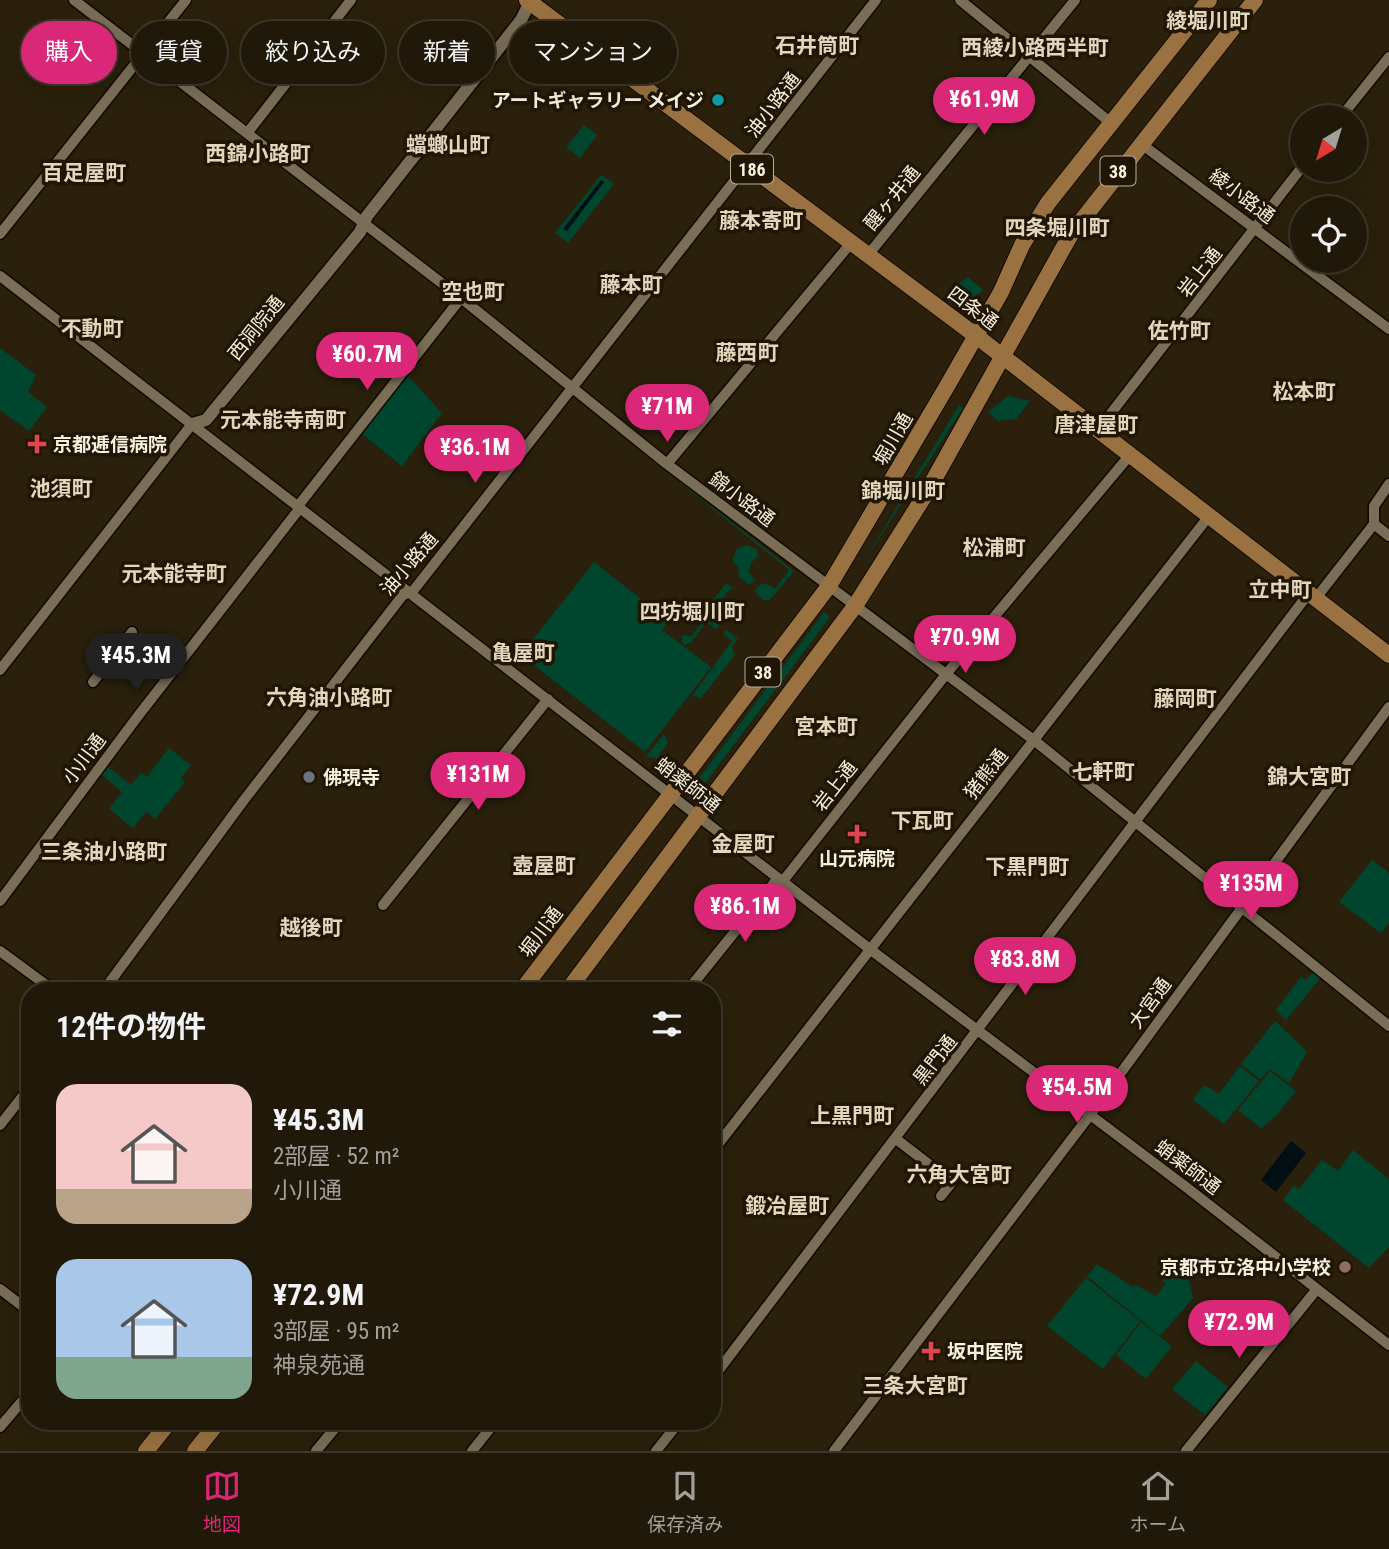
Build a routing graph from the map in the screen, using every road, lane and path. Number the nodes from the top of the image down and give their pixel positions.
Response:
1 (74, 0) edge
2 (186, 0) edge
3 (351, 0) edge
4 (876, 0) edge
5 (960, 0) edge
6 (1075, 0) edge
7 (1209, 0) edge
8 (1255, 0) edge
9 (529, 1) edge
10 (171, 21) edge
11 (131, 46) edge
12 (1028, 57) junction
13 (1389, 57) edge
14 (131, 73) edge
15 (181, 84) edge
16 (1351, 105) edge
17 (1111, 124) junction
18 (248, 132) junction
19 (1140, 143) junction
20 (748, 165) junction
21 (1290, 182) edge
22 (364, 223) junction
23 (1255, 227) junction
24 (0, 234) edge
25 (851, 243) junction
26 (869, 256) junction
27 (0, 276) edge
28 (461, 298) junction
29 (1389, 329) edge
30 (975, 335) junction
31 (1002, 357) junction
32 (572, 387) junction
33 (192, 424) junction
34 (1098, 430) junction
35 (1130, 455) junction
36 (667, 464) junction
37 (1389, 484) edge
38 (299, 507) junction
39 (1209, 516) junction
40 (1374, 524) junction
41 (1389, 536) edge
42 (830, 586) junction
43 (408, 593) junction
44 (1312, 595) junction
45 (855, 606) junction
46 (132, 632) dead end
47 (1388, 656) edge
48 (0, 670) edge
49 (947, 673) junction
50 (93, 682) dead end
51 (548, 699) junction
52 (1389, 707) edge
53 (1035, 741) junction
54 (669, 793) junction
55 (698, 816) junction
56 (1138, 822) junction
57 (780, 879) junction
58 (0, 901) edge
59 (383, 905) dead end
60 (1241, 908) junction
61 (872, 950) junction
62 (0, 951) edge
63 (42, 982) edge
64 (110, 982) edge
65 (528, 982) edge
66 (574, 982) edge
67 (695, 982) edge
68 (1389, 1026) edge
69 (979, 1031) junction
70 (21, 1098) edge
71 (1090, 1115) junction
72 (0, 1125) edge
73 (896, 1139) junction
74 (721, 1141) edge
75 (960, 1172) dead end
76 (952, 1182) junction
77 (941, 1196) dead end
78 (0, 1289) edge
79 (1317, 1289) junction
80 (21, 1305) edge
81 (1389, 1345) edge
82 (721, 1367) edge
83 (21, 1402) edge
84 (0, 1427) edge
85 (163, 1430) edge
86 (214, 1430) edge
87 (334, 1430) edge
88 (489, 1430) edge
89 (673, 1430) edge
90 (203, 1448) edge
91 (146, 1451) edge
92 (316, 1451) edge
93 (472, 1451) edge
94 (656, 1451) edge
95 (834, 1451) edge
96 (1186, 1451) edge

1 - 11 street, 錦小路通
2 - 10 street
3 - 18 street
4 - 20 street, 油小路通
5 - 12 street
6 - 12 street, 醒ヶ井通
7 - 17 main road, 堀川通 / 38
8 - 19 main road, 38
9 - 20 main road, 四条通 / 186
9 - 22 street, 西洞院通
12 - 17 street
12 - 26 street, 醒ヶ井通
13 - 16 street
14 - 24 street
15 - 18 street, 錦小路通
17 - 30 main road, 堀川通 / 38
18 - 22 street, 錦小路通
19 - 23 street, 綾小路通
19 - 31 main road, 38
20 - 25 main road, 四条通 / 186
20 - 32 street, 油小路通
21 - 23 street, 岩上通
22 - 28 street, 錦小路通
22 - 33 street, 西洞院通
23 - 29 street, 綾小路通
23 - 34 street, 岩上通
25 - 26 main road, 四条通 / 186
25 - 36 street, 醒ヶ井通
26 - 30 main road, 四条通 / 186
27 - 33 street, 蛸薬師通
28 - 32 street, 錦小路通
28 - 38 street, 小川通
30 - 31 main road, 四条通 / 186
30 - 42 main road, 堀川通 / 38
31 - 34 main road, 四条通 / 186
31 - 45 main road, 38
32 - 36 street, 錦小路通
32 - 43 street, 油小路通
33 - 38 street, 蛸薬師通
33 - 48 street, 西洞院通
34 - 35 main road, 四条通 / 186
35 - 39 main road, 四条通 / 186
35 - 49 street, 岩上通
36 - 42 street, 錦小路通
37 - 40 street
38 - 43 street, 蛸薬師通
38 - 58 street, 小川通
39 - 44 main road, 四条通 / 186
39 - 53 street, 猪熊通
40 - 41 street
40 - 44 street, 黒門通
42 - 45 street, 錦小路通
42 - 54 main road, 堀川通 / 38
43 - 51 street, 蛸薬師通
43 - 64 street, 油小路通
44 - 47 main road, 四条通 / 186
44 - 56 street, 黒門通
45 - 49 street, 錦小路通
45 - 55 main road, 38
46 - 50 street
49 - 53 street, 錦小路通
49 - 57 street, 岩上通
51 - 54 street, 蛸薬師通
51 - 59 street
52 - 60 street, 大宮通
53 - 56 street, 錦小路通
53 - 61 street, 猪熊通
54 - 55 street, 蛸薬師通
54 - 65 main road, 堀川通 / 38
55 - 57 street, 蛸薬師通
55 - 66 main road, 38
56 - 60 street, 錦小路通
56 - 69 street, 黒門通
57 - 61 street, 蛸薬師通
57 - 67 street, 岩上通
60 - 68 street, 錦小路通
60 - 71 street, 大宮通
61 - 69 street, 蛸薬師通
61 - 74 street, 猪熊通
62 - 63 street
69 - 71 street, 蛸薬師通
69 - 73 street, 黒門通
70 - 72 street
71 - 79 street, 蛸薬師通
71 - 95 street, 大宮通
73 - 76 street
73 - 82 street, 黒門通
75 - 76 street
76 - 77 street
78 - 80 street
79 - 81 street, 蛸薬師通
79 - 96 street
83 - 84 street
85 - 91 main road
86 - 90 main road
87 - 92 street
88 - 93 street
89 - 94 street

